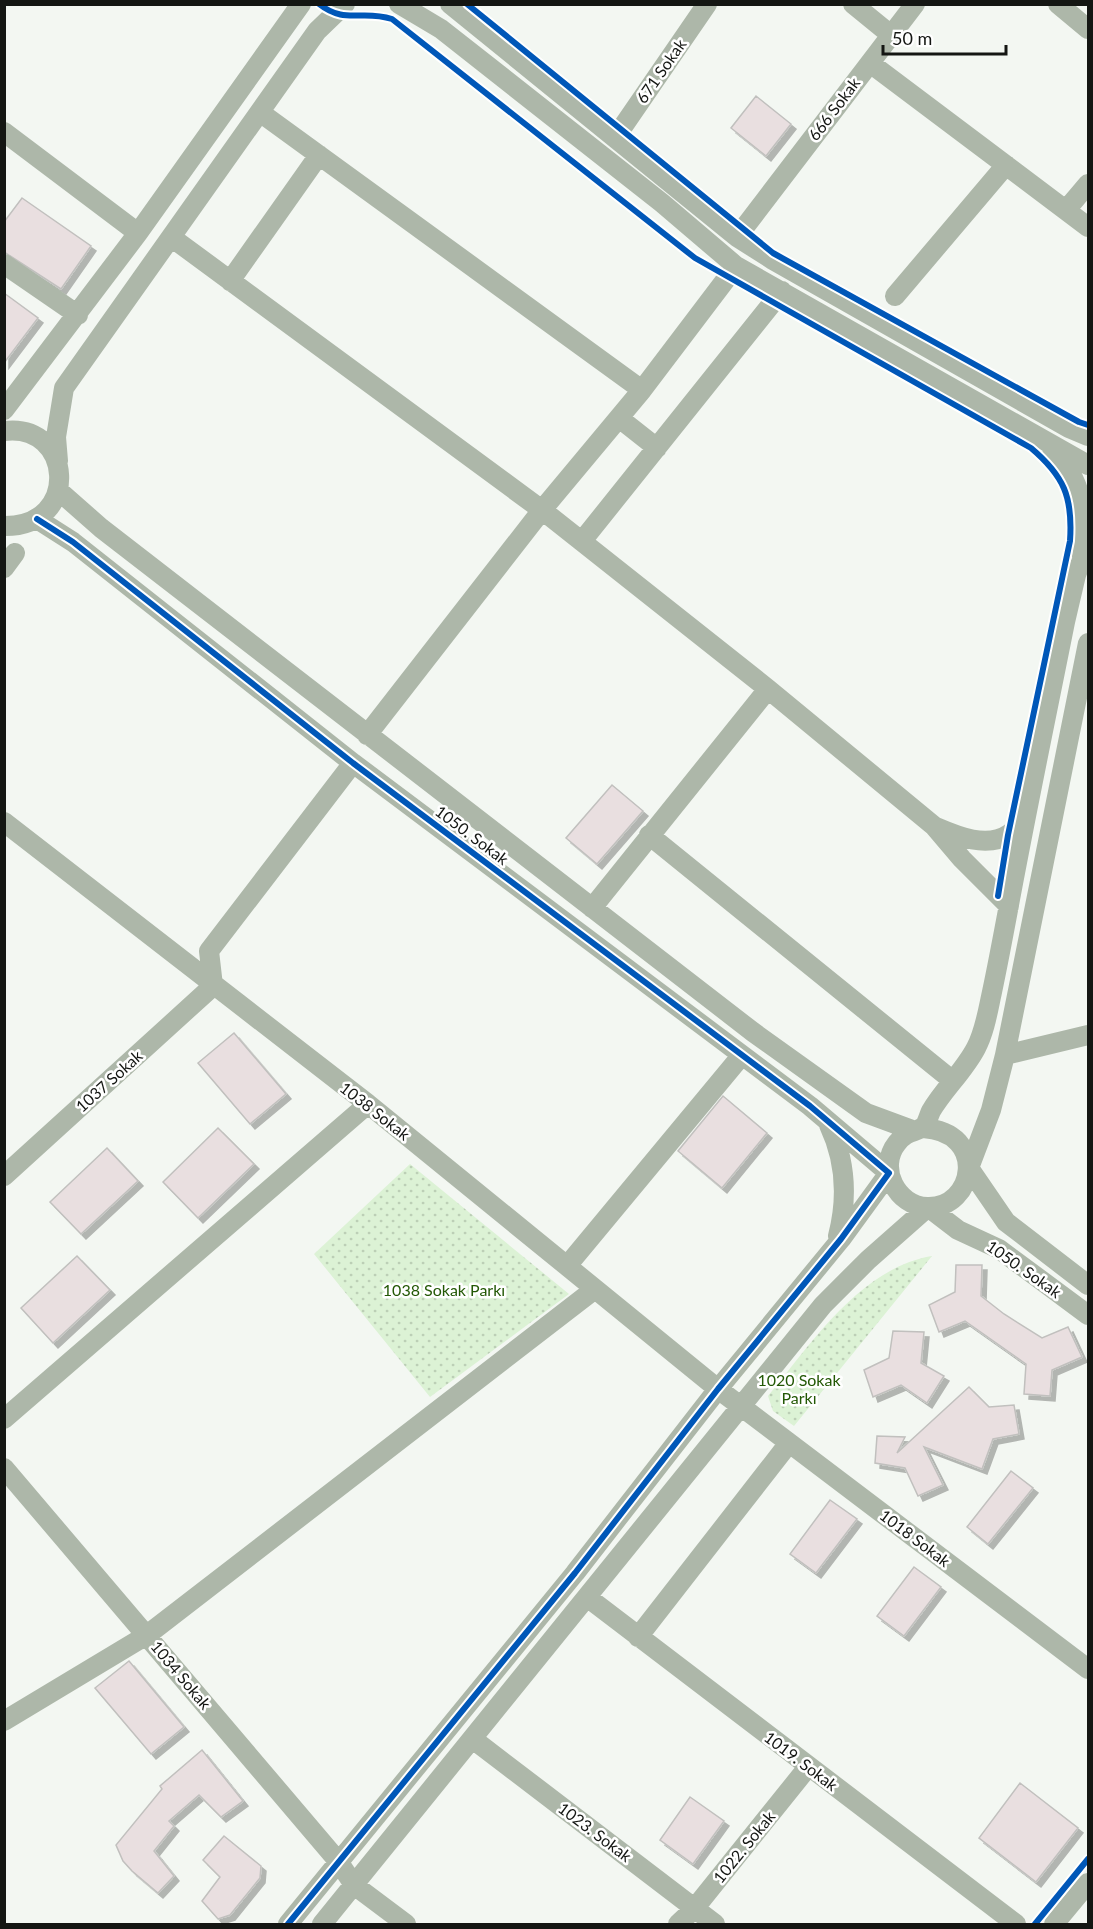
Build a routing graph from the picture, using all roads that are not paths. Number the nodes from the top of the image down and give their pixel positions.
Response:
1 (301, 4) edge
2 (345, 4) edge
3 (399, 4) edge
4 (450, 4) edge
5 (853, 4) edge
6 (915, 4) edge
7 (1058, 4) edge
8 (702, 7) edge
9 (1089, 29) edge
10 (891, 35) junction
11 (870, 63) junction
12 (261, 113) junction
13 (4, 132) edge
14 (615, 138) junction
15 (319, 155) junction
16 (1006, 165) junction
17 (1089, 184) edge
18 (1066, 210) junction
19 (1089, 227) edge
20 (138, 233) junction
21 (171, 237) junction
22 (737, 237) junction
23 (4, 264) edge
24 (736, 266) junction
25 (230, 281) junction
26 (782, 291) junction
27 (895, 296) dead end
28 (78, 315) junction
29 (642, 390) junction
30 (4, 410) edge
31 (619, 418) junction
32 (4, 431) edge
33 (1040, 436) junction
34 (1089, 436) edge
35 (657, 448) junction
36 (58, 461) junction
37 (1089, 465) edge
38 (58, 491) junction
39 (542, 510) junction
40 (37, 519) junction
41 (4, 526) edge
42 (582, 541) junction
43 (1085, 550) edge
44 (1089, 643) edge
45 (768, 689) junction
46 (1082, 703) edge
47 (368, 735) junction
48 (353, 763) junction
49 (1025, 817) junction
50 (4, 822) edge
51 (934, 826) junction
52 (649, 835) junction
53 (1009, 906) junction
54 (592, 908) junction
55 (213, 986) junction
56 (1089, 1035) edge
57 (742, 1055) junction
58 (1005, 1055) junction
59 (953, 1081) junction
60 (368, 1104) junction
61 (827, 1122) junction
62 (917, 1129) junction
63 (969, 1167) junction
64 (889, 1173) junction
65 (4, 1176) edge
66 (928, 1207) junction
67 (836, 1246) junction
68 (567, 1266) junction
69 (1089, 1285) edge
70 (595, 1289) junction
71 (1089, 1315) edge
72 (718, 1389) junction
73 (741, 1406) junction
74 (4, 1419) edge
75 (789, 1443) junction
76 (4, 1468) edge
77 (587, 1597) junction
78 (147, 1635) junction
79 (638, 1637) junction
80 (1089, 1669) edge
81 (4, 1721) edge
82 (474, 1740) junction
83 (808, 1767) junction
84 (338, 1861) junction
85 (1089, 1883) edge
86 (354, 1885) junction
87 (694, 1909) junction
88 (288, 1924) edge
89 (322, 1924) edge
90 (406, 1924) edge
91 (678, 1924) edge
92 (715, 1924) edge
93 (1016, 1924) edge
94 (1054, 1924) edge

1 - 20 street
2 - 12 street
3 - 24 street
4 - 14 street
5 - 10 street
6 - 10 street, 666 Sokak
7 - 9 street
8 - 14 street, 671 Sokak
10 - 11 street, 666 Sokak
11 - 16 street
11 - 22 street, 666 Sokak
12 - 15 street
12 - 21 street
13 - 20 street
14 - 22 street
15 - 25 street
15 - 29 street
16 - 18 street
16 - 27 street
17 - 18 street
18 - 19 street
20 - 28 street
21 - 25 street
21 - 36 street
22 - 34 street
23 - 28 street
24 - 26 street
24 - 29 street
25 - 39 street
26 - 33 street
26 - 35 street
28 - 30 street
29 - 31 street
31 - 35 street
31 - 39 street
32 - 36 street
33 - 37 street
33 - 43 street
35 - 42 street
36 - 38 street
38 - 40 street
38 - 47 street, 1050. Sokak
39 - 42 street
39 - 47 street
40 - 41 street
40 - 48 street, 1050. Sokak
42 - 45 street
43 - 49 street
44 - 46 street
45 - 51 street
45 - 52 street
46 - 58 street
47 - 54 street, 1050. Sokak
48 - 55 street
48 - 57 street, 1050. Sokak
49 - 51 street
49 - 53 street
50 - 55 street, 1038 Sokak
51 - 53 street
52 - 54 street
52 - 59 street
53 - 59 street
54 - 62 street, 1050. Sokak
55 - 60 street, 1038 Sokak
55 - 65 street, 1037 Sokak
56 - 58 street
57 - 61 street, 1050. Sokak
57 - 68 street
58 - 63 street
59 - 62 street
60 - 68 street, 1038 Sokak
60 - 74 street
61 - 64 street, 1050. Sokak
61 - 67 street
62 - 63 street
62 - 64 street
63 - 66 street
63 - 69 street, 1050. Sokak
64 - 66 street
64 - 67 street
66 - 71 street, 1050. Sokak
66 - 73 street
67 - 72 street
68 - 70 street, 1038 Sokak
70 - 72 street, 1038 Sokak
70 - 78 street
72 - 73 street, 1038 Sokak
72 - 84 street
73 - 75 street, 1018 Sokak
73 - 77 street
75 - 79 street
75 - 80 street, 1018 Sokak
76 - 78 street, 1034 Sokak
77 - 79 street, 1019. Sokak
77 - 82 street
78 - 81 street
78 - 84 street, 1034 Sokak
79 - 83 street, 1019. Sokak
82 - 86 street
82 - 87 street, 1023. Sokak
83 - 87 street, 1022. Sokak
83 - 93 street, 1019. Sokak
84 - 86 street, 1034 Sokak
84 - 88 street
85 - 94 street
86 - 89 street
86 - 90 street, 1034 Sokak
87 - 91 street, 1022. Sokak
87 - 92 street, 1023. Sokak

